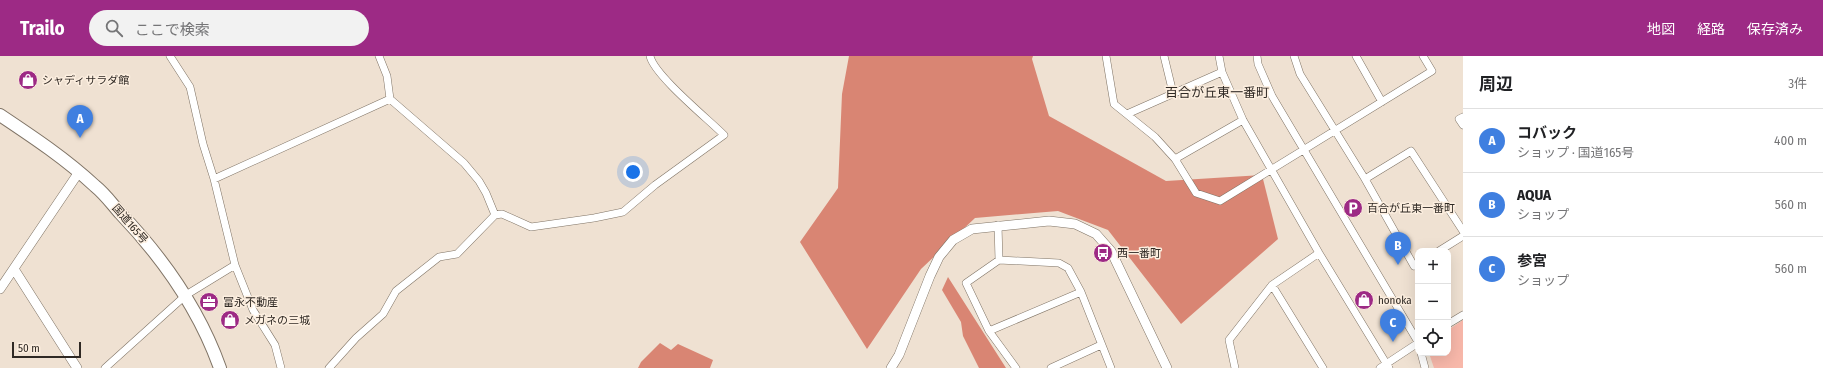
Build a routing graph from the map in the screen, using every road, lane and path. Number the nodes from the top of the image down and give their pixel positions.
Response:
1 (170, 56) edge
2 (379, 56) edge
3 (650, 56) edge
4 (1106, 56) edge
5 (1164, 56) edge
6 (1219, 56) edge
7 (1257, 56) edge
8 (1294, 56) edge
9 (1356, 56) edge
10 (1423, 56) edge
11 (1222, 72) junction
12 (1173, 93) junction
13 (390, 99) junction
14 (1382, 102) junction
15 (1127, 114) junction
16 (0, 115) edge
17 (1463, 117) edge
18 (1242, 120) junction
19 (1463, 125) edge
20 (1336, 130) junction
21 (1305, 150) junction
22 (1176, 159) junction
23 (1272, 169) junction
24 (79, 172) junction
25 (214, 179) junction
26 (1365, 179) junction
27 (495, 215) junction
28 (998, 225) junction
29 (1463, 231) edge
30 (1463, 236) edge
31 (1444, 248) edge
32 (1319, 253) junction
33 (999, 260) junction
34 (235, 265) junction
35 (1415, 266) edge
36 (14, 269) junction
37 (1272, 285) junction
38 (0, 289) edge
39 (1081, 292) junction
40 (186, 295) junction
41 (1463, 315) edge
42 (1451, 322) edge
43 (989, 331) junction
44 (1415, 337) edge
45 (1415, 344) edge
46 (1101, 345) junction
47 (1423, 356) edge
48 (1388, 366) edge
49 (77, 368) edge
50 (105, 368) edge
51 (220, 368) edge
52 (282, 368) edge
53 (329, 368) edge
54 (891, 368) edge
55 (1016, 368) edge
56 (1051, 368) edge
57 (1111, 368) edge
58 (1167, 368) edge
59 (1235, 368) edge
60 (1323, 368) edge
61 (1380, 368) edge
62 (1425, 368) edge

1 - 25 street
2 - 13 street
3 - 27 street
4 - 15 street
5 - 12 street
6 - 11 street
7 - 21 street
8 - 20 street
9 - 14 street
10 - 14 street
11 - 12 street
11 - 18 street
12 - 15 street
13 - 25 street
13 - 27 street
14 - 20 street
15 - 22 street
16 - 24 highway, 国道165号
17 - 19 street
18 - 22 street
18 - 23 street
20 - 21 street
20 - 26 street
21 - 23 street
21 - 44 street
22 - 23 street
23 - 32 street
24 - 36 street
24 - 40 highway, 国道165号
25 - 34 street
26 - 29 street
26 - 35 street
27 - 53 street
28 - 33 street
28 - 54 street
28 - 58 street
30 - 31 street
32 - 37 street
32 - 48 street
33 - 39 street
33 - 43 street
34 - 40 street
34 - 52 street
36 - 38 street
36 - 49 street
37 - 59 street
37 - 60 street
39 - 43 street
39 - 46 street
40 - 50 street
40 - 51 highway, 国道165号
41 - 42 street
43 - 55 street
45 - 48 street
46 - 56 street
46 - 57 street
47 - 62 street
48 - 61 street

